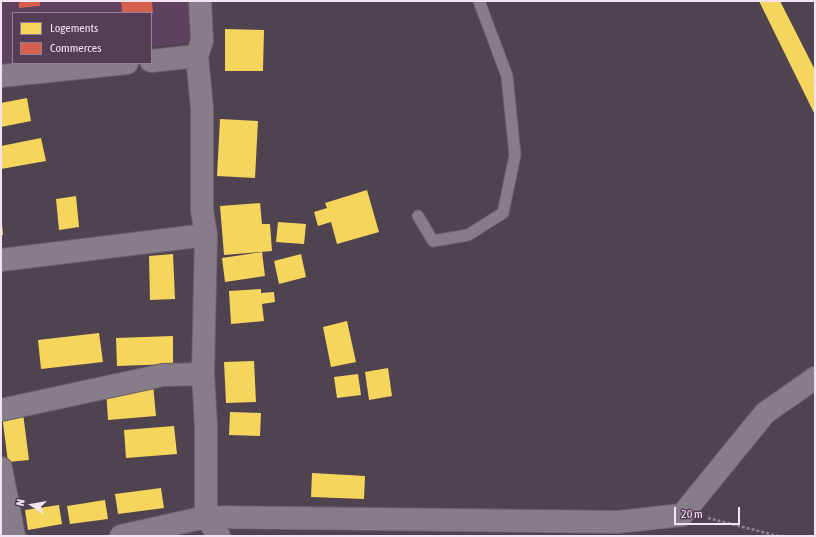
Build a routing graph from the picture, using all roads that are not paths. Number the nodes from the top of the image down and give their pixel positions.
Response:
1 (200, 1) edge
2 (479, 1) edge
3 (197, 56) junction
4 (152, 61) edge
5 (117, 64) edge
6 (1, 76) edge
7 (418, 216) dead end
8 (206, 234) junction
9 (1, 260) edge
10 (203, 374) junction
11 (815, 378) edge
12 (1, 410) edge
13 (1, 468) edge
14 (202, 526) edge
15 (14, 536) edge
16 (121, 536) edge
17 (219, 536) edge

1 - 3 street
2 - 7 lane
3 - 4 street
3 - 8 street
5 - 6 street
8 - 9 street
8 - 10 street
10 - 12 street
10 - 14 street
11 - 14 street
13 - 15 street
14 - 16 street
14 - 17 street

